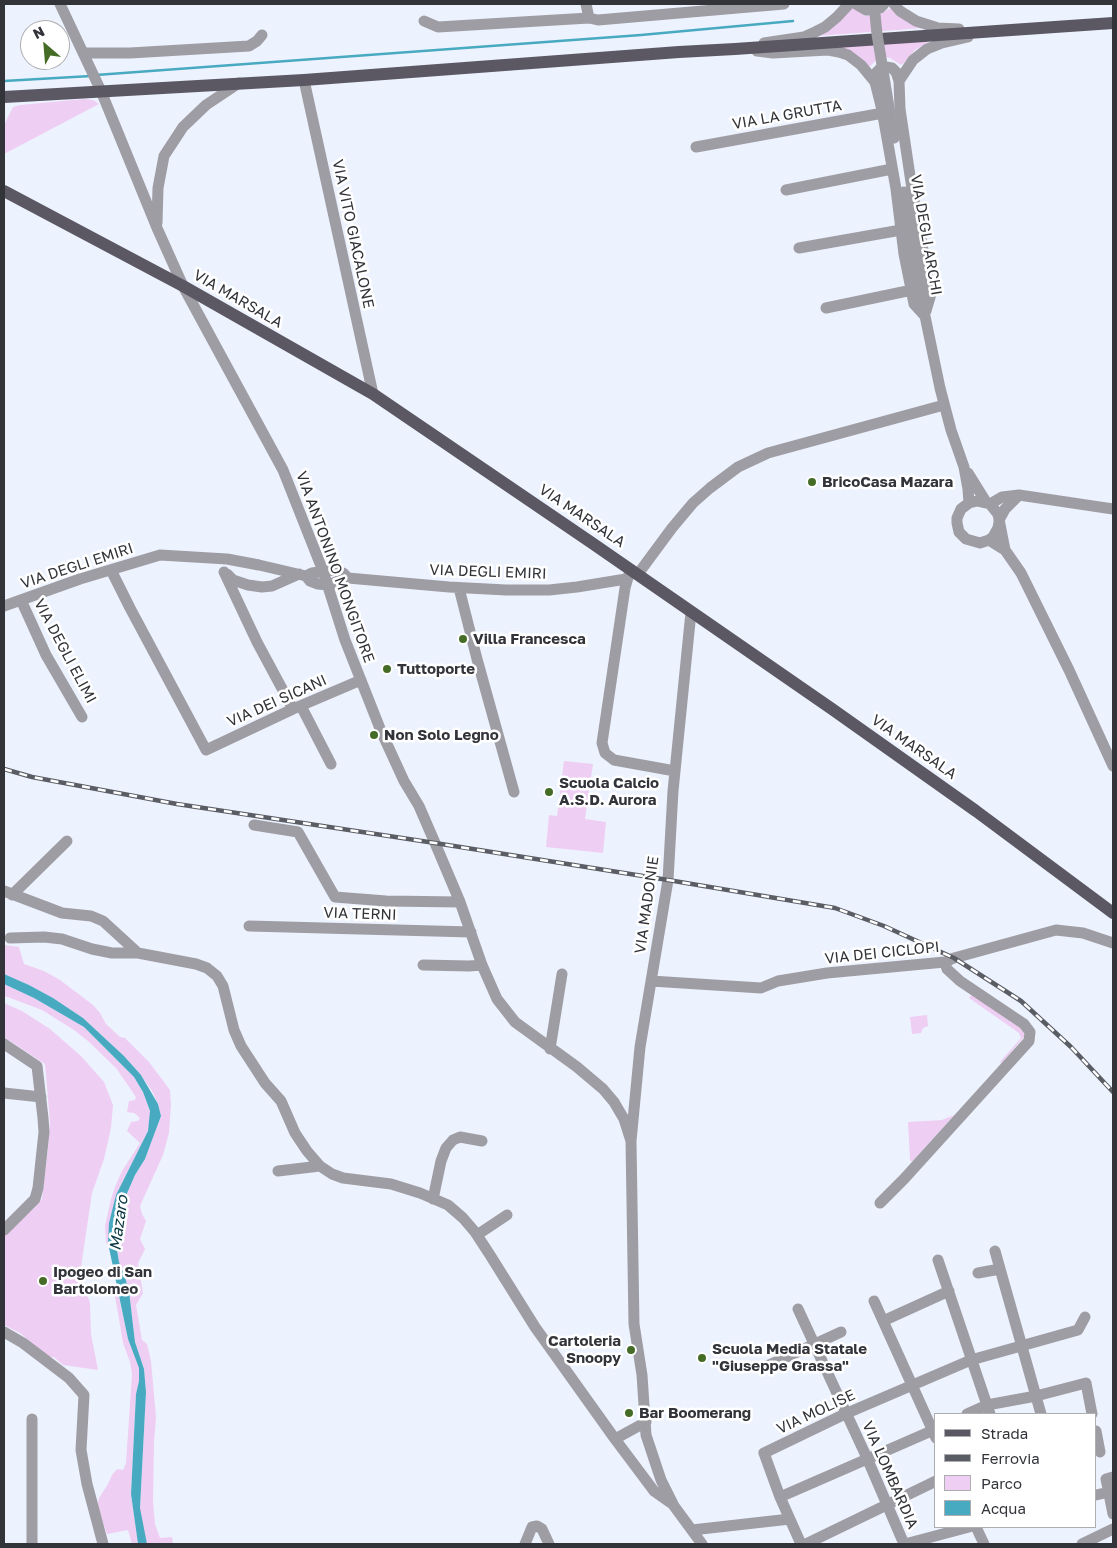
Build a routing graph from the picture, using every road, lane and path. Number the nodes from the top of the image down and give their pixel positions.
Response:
1 (60, 4) edge
2 (586, 4) edge
3 (784, 4) edge
4 (849, 4) edge
5 (856, 4) edge
6 (874, 4) edge
7 (884, 4) edge
8 (894, 4) edge
9 (589, 18) junction
10 (424, 21) dead end
11 (1113, 23) edge
12 (996, 32) junction
13 (262, 35) dead end
14 (735, 49) junction
15 (86, 58) junction
16 (304, 80) junction
17 (899, 81) junction
18 (875, 82) junction
19 (239, 83) junction
20 (98, 86) junction
21 (4, 98) edge
22 (883, 113) junction
23 (696, 147) dead end
24 (892, 169) junction
25 (4, 190) edge
26 (786, 190) dead end
27 (157, 228) junction
28 (901, 230) junction
29 (798, 248) dead end
30 (182, 286) junction
31 (912, 290) junction
32 (826, 308) dead end
33 (925, 316) junction
34 (373, 394) junction
35 (944, 405) junction
36 (964, 468) junction
37 (1019, 495) junction
38 (969, 503) junction
39 (988, 503) junction
40 (1113, 510) edge
41 (999, 521) junction
42 (989, 540) junction
43 (1005, 550) junction
44 (219, 559) junction
45 (112, 570) junction
46 (323, 571) junction
47 (224, 572) junction
48 (632, 574) junction
49 (302, 575) junction
50 (348, 578) junction
51 (328, 585) junction
52 (459, 588) junction
53 (21, 600) junction
54 (4, 606) edge
55 (691, 612) junction
56 (361, 680) junction
57 (297, 707) junction
58 (82, 716) dead end
59 (331, 764) dead end
60 (1113, 766) edge
61 (674, 772) junction
62 (514, 792) dead end
63 (254, 825) dead end
64 (67, 841) dead end
65 (8, 893) edge
66 (460, 902) junction
67 (1113, 913) edge
68 (249, 926) dead end
69 (471, 932) junction
70 (10, 938) dead end
71 (1113, 943) edge
72 (138, 953) junction
73 (945, 962) junction
74 (423, 965) dead end
75 (482, 965) junction
76 (562, 974) dead end
77 (651, 981) junction
78 (4, 1044) edge
79 (550, 1049) junction
80 (4, 1093) edge
81 (41, 1097) junction
82 (482, 1141) dead end
83 (631, 1141) junction
84 (320, 1166) junction
85 (278, 1170) dead end
86 (433, 1198) junction
87 (880, 1203) dead end
88 (507, 1215) dead end
89 (4, 1230) edge
90 (477, 1235) junction
91 (995, 1251) dead end
92 (938, 1260) dead end
93 (1000, 1269) junction
94 (978, 1273) dead end
95 (949, 1291) junction
96 (874, 1302) dead end
97 (798, 1309) dead end
98 (1085, 1317) dead end
99 (883, 1321) junction
100 (4, 1332) edge
101 (841, 1332) dead end
102 (814, 1344) junction
103 (1022, 1346) junction
104 (971, 1360) junction
105 (767, 1366) dead end
106 (911, 1385) junction
107 (1036, 1396) junction
108 (988, 1410) edge
109 (972, 1413) edge
110 (1041, 1413) edge
111 (1092, 1413) edge
112 (845, 1414) junction
113 (32, 1419) dead end
114 (646, 1422) junction
115 (934, 1430) edge
116 (934, 1432) edge
117 (1097, 1436) edge
118 (614, 1439) junction
119 (1100, 1452) dead end
120 (867, 1458) junction
121 (1109, 1478) edge
122 (934, 1482) edge
123 (1109, 1492) junction
124 (1097, 1495) edge
125 (780, 1497) junction
126 (887, 1505) junction
127 (674, 1506) junction
128 (1113, 1514) edge
129 (790, 1519) junction
130 (965, 1528) edge
131 (976, 1528) edge
132 (1113, 1529) edge
133 (692, 1530) junction
134 (32, 1544) edge
135 (103, 1544) edge
136 (525, 1544) edge
137 (548, 1544) edge
138 (702, 1544) edge
139 (801, 1544) edge
140 (806, 1544) edge
141 (905, 1544) edge
142 (984, 1544) edge
143 (1082, 1544) edge

1 - 15 street, VIA ANTONINO MONGITORE
2 - 9 street
3 - 9 street
4 - 14 street
5 - 7 street
6 - 33 street, VIA DEGLI ARCHI, bridge
8 - 12 street
9 - 10 street
11 - 12 main road
12 - 14 main road
12 - 17 street
13 - 15 street
14 - 16 main road
14 - 18 street
15 - 20 street, VIA ANTONINO MONGITORE
16 - 19 main road
16 - 34 street, VIA VITO GIACALONE
17 - 18 street
17 - 33 street
18 - 22 street
19 - 20 main road
19 - 27 street
20 - 21 main road
20 - 27 street, VIA ANTONINO MONGITORE
22 - 23 street, VIA LA GRUTTA
22 - 24 street
24 - 26 street
24 - 28 street
25 - 30 main road, VIA MARSALA
27 - 30 street, VIA ANTONINO MONGITORE
28 - 29 street
28 - 31 street
30 - 34 main road, VIA MARSALA
30 - 46 street, VIA ANTONINO MONGITORE
31 - 32 street
31 - 33 street
33 - 35 street, VIA DEGLI ARCHI
34 - 48 main road, VIA MARSALA
35 - 36 street, VIA DEGLI ARCHI
35 - 48 street
36 - 38 street, VIA DEGLI ARCHI
36 - 39 street, VIA DEGLI ARCHI
37 - 39 street
37 - 40 street
37 - 41 street
38 - 39 street
38 - 42 street
39 - 41 street
41 - 42 street
41 - 43 street
42 - 43 street
43 - 60 street
44 - 45 street, VIA DEGLI EMIRI
44 - 47 street
44 - 49 street, VIA DEGLI EMIRI
45 - 53 street, VIA DEGLI EMIRI
45 - 57 street, VIA DEI SICANI
46 - 49 street, VIA DEGLI EMIRI
46 - 50 street, VIA DEGLI EMIRI
46 - 51 street, VIA ANTONINO MONGITORE
47 - 49 street, VIA DEGLI EMIRI
47 - 57 street
48 - 52 street, VIA DEGLI EMIRI
48 - 55 main road, VIA MARSALA
48 - 61 street
49 - 51 street, VIA DEGLI EMIRI
50 - 51 street, VIA DEGLI EMIRI
50 - 52 street, VIA DEGLI EMIRI
51 - 56 street, VIA ANTONINO MONGITORE
52 - 62 street
53 - 54 street, VIA DEGLI EMIRI
53 - 58 street, VIA DEGLI ELIMI
55 - 61 street, VIA MADONIE
55 - 67 main road, VIA MARSALA
56 - 57 street, VIA DEI SICANI
56 - 66 street, VIA ANTONINO MONGITORE
57 - 59 street
61 - 77 street, VIA MADONIE
63 - 66 street
64 - 65 street
65 - 72 street
66 - 69 street, VIA ANTONINO MONGITORE
68 - 69 street, VIA TERNI
69 - 75 street, VIA ANTONINO MONGITORE
70 - 72 street
71 - 73 street, VIA DEI CICLOPI
72 - 84 street
73 - 77 street, VIA DEI CICLOPI
73 - 87 street
74 - 75 street
75 - 79 street, VIA ANTONINO MONGITORE
76 - 79 street
77 - 83 street, VIA MADONIE
78 - 81 street
79 - 83 street, VIA ANTONINO MONGITORE
80 - 81 street
81 - 89 street
82 - 86 street
83 - 114 street
84 - 85 street
84 - 86 street
86 - 90 street
88 - 90 street
90 - 118 street
91 - 93 street
92 - 95 street
93 - 94 street
93 - 103 street
95 - 99 street
95 - 104 street
96 - 99 street
97 - 102 street, VIA LOMBARDIA
98 - 103 street, VIA MOLISE
99 - 106 street
100 - 135 street
101 - 102 street
102 - 105 street
102 - 112 street, VIA LOMBARDIA
103 - 104 street, VIA MOLISE
103 - 107 street
104 - 106 street, VIA MOLISE
104 - 108 street
106 - 112 street, VIA MOLISE
106 - 115 street
107 - 108 street
107 - 110 street
107 - 111 street
108 - 109 street
112 - 120 street, VIA LOMBARDIA
112 - 125 street, VIA MOLISE
113 - 134 street
114 - 118 street
114 - 127 street
116 - 120 street
117 - 119 street
118 - 127 street
120 - 125 street
120 - 126 street, VIA LOMBARDIA
121 - 123 street
122 - 126 street
123 - 124 street
123 - 128 street
125 - 129 street, VIA MOLISE
126 - 140 street
126 - 141 street, VIA LOMBARDIA
127 - 133 street
129 - 133 street
129 - 139 street, VIA MOLISE
130 - 141 street
131 - 142 street
132 - 143 street
133 - 138 street
136 - 137 street

